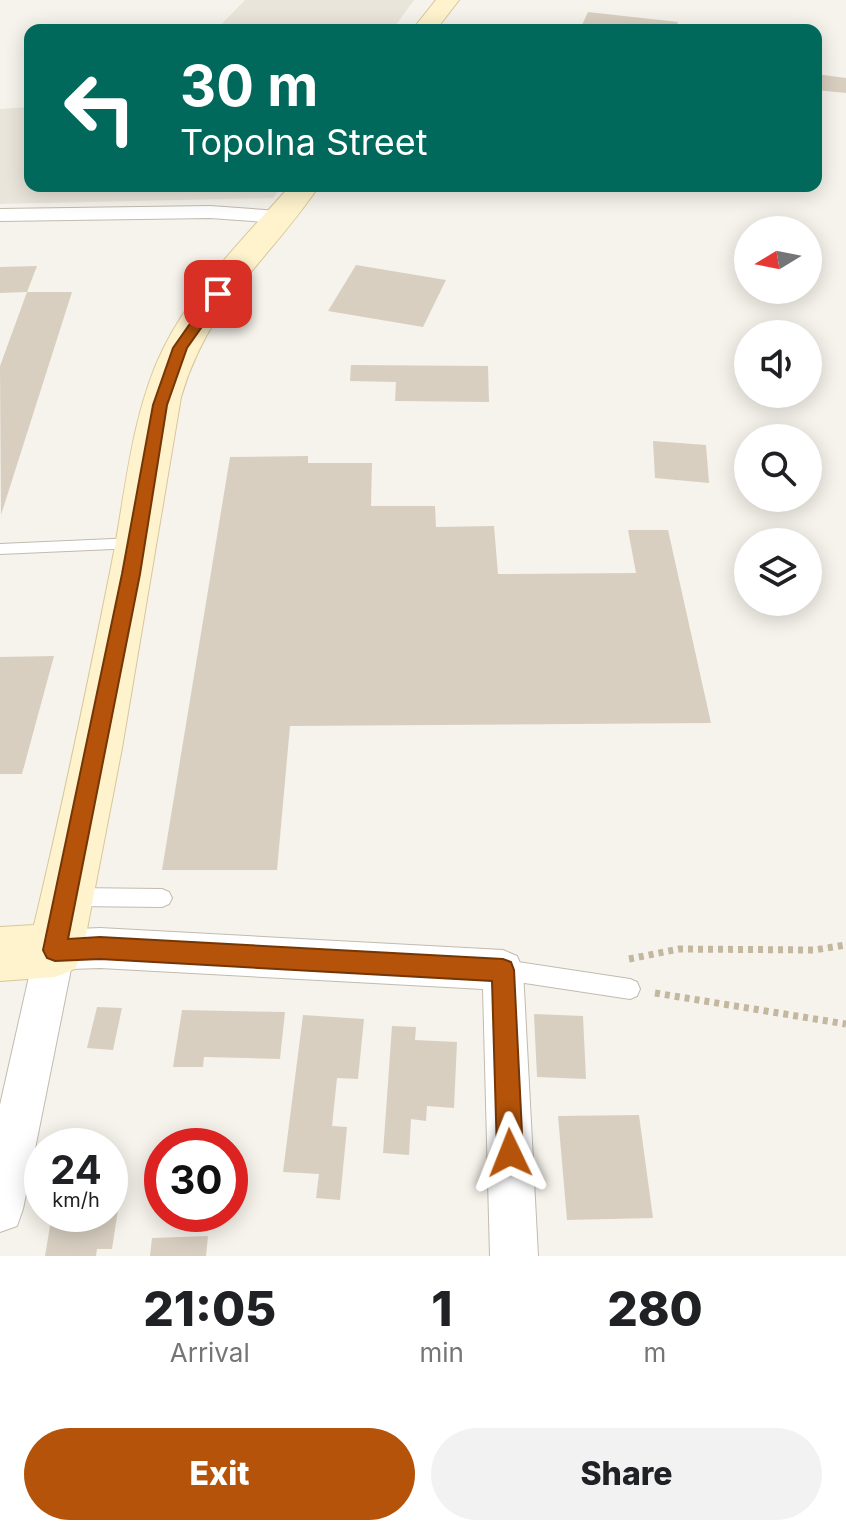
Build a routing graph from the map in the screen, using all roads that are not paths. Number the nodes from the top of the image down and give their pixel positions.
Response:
1 (448, 0) edge
2 (429, 24) edge
3 (292, 202) edge
4 (0, 215) edge
5 (137, 543) junction
6 (0, 549) edge
7 (67, 897) junction
8 (162, 898) dead end
9 (55, 950) junction
10 (0, 954) edge
11 (503, 970) junction
12 (630, 989) road end
13 (0, 1209) edge
14 (514, 1256) edge

1 - 2 main road
3 - 4 street
3 - 5 main road
5 - 6 lane
5 - 7 main road
7 - 8 lane
7 - 9 main road
9 - 10 main road
9 - 11 street
9 - 13 street
11 - 12 lane
11 - 14 street

